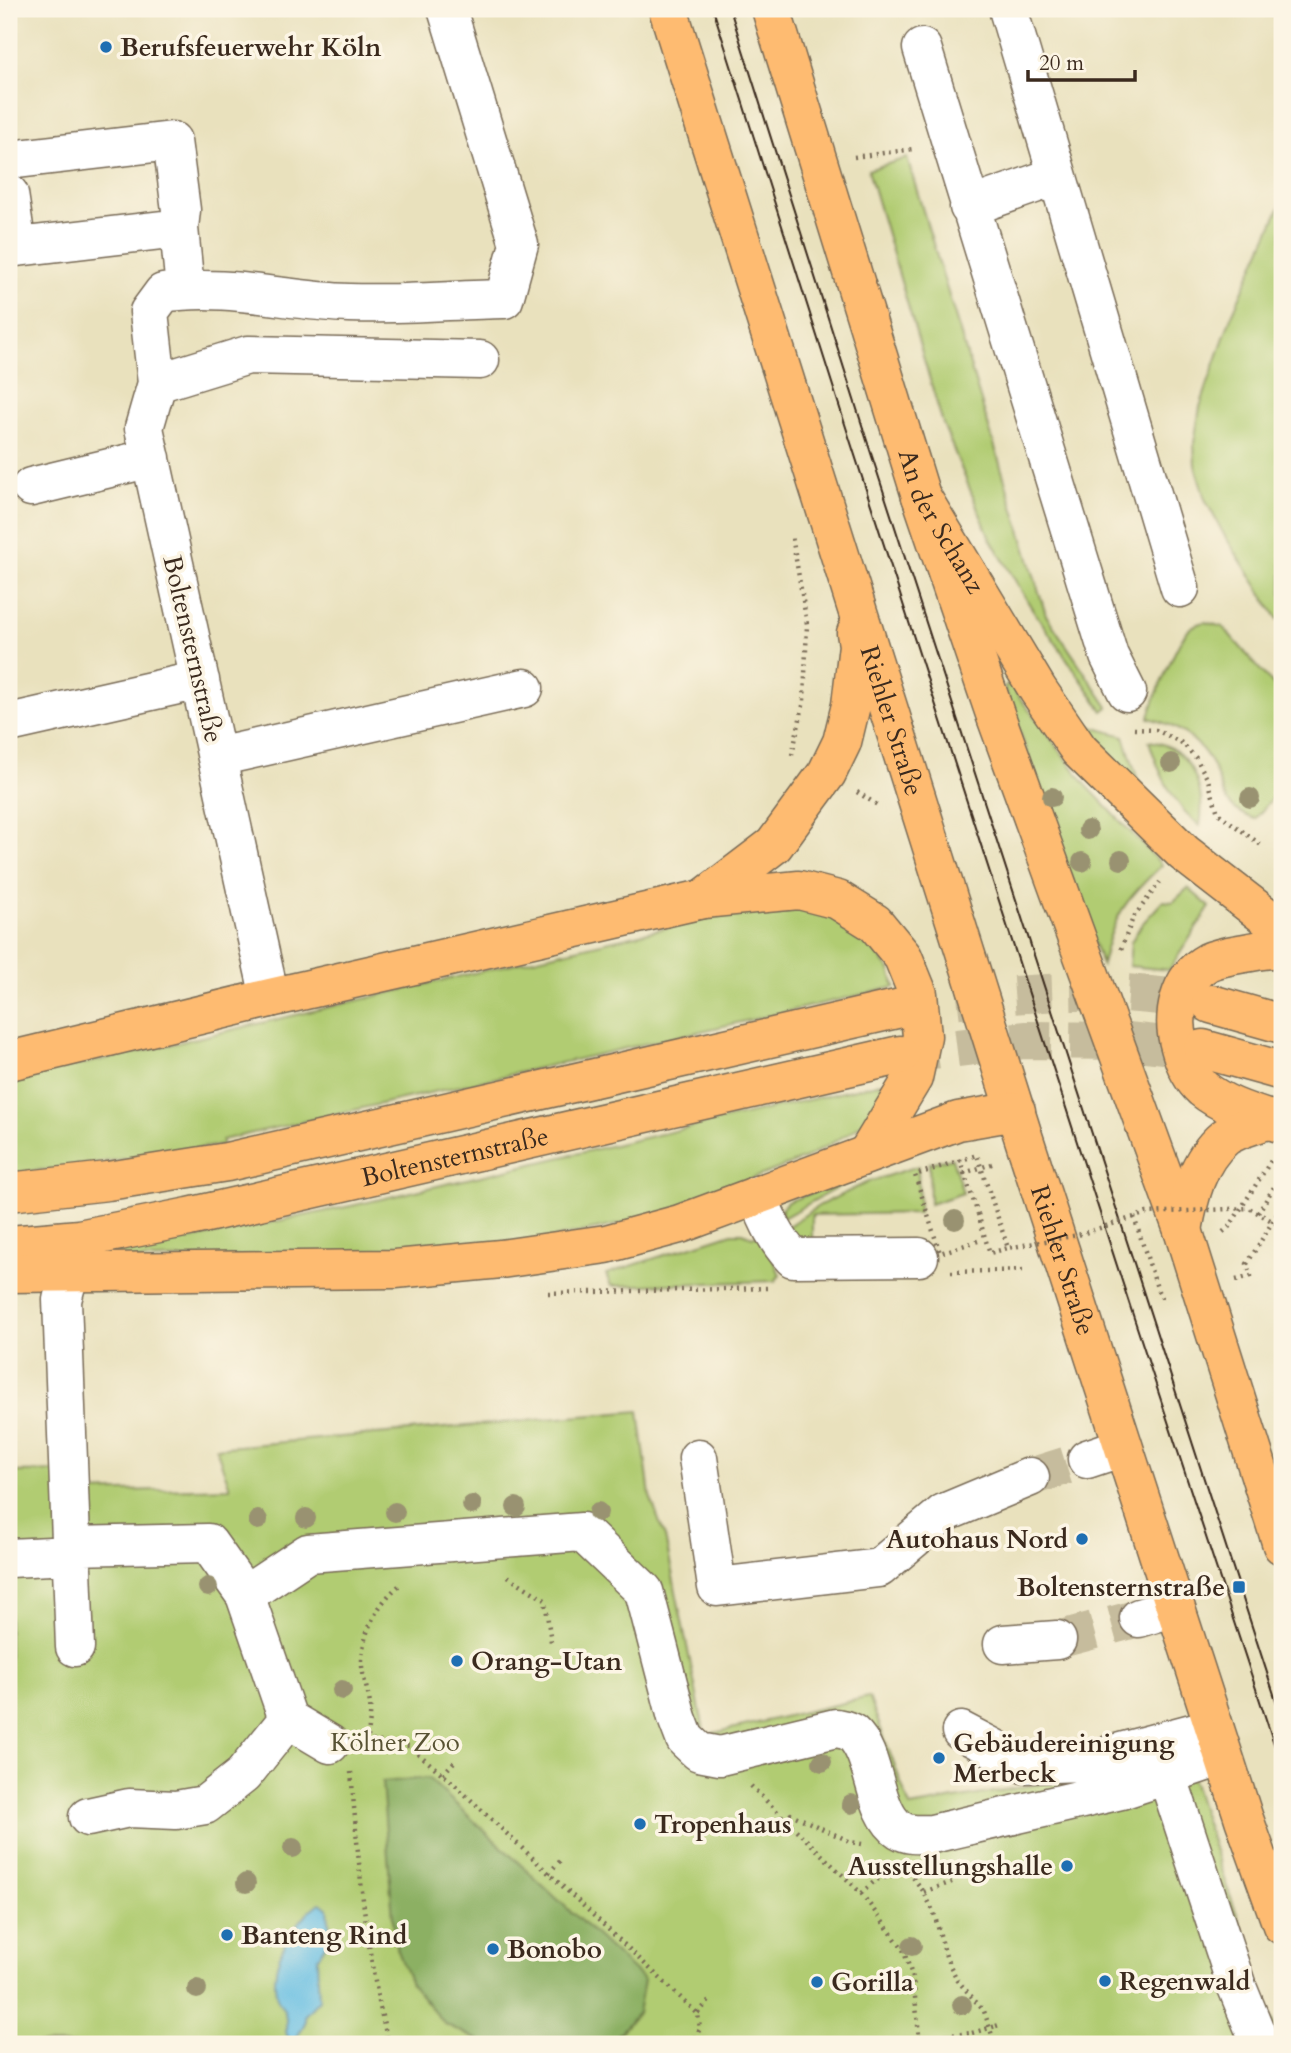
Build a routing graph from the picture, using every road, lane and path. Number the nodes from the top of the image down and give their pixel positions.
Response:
1 (447, 9) edge
2 (668, 9) edge
3 (771, 9) edge
4 (1008, 9) edge
5 (922, 48) dead end
6 (950, 144) junction
7 (847, 158) dead end
8 (9, 160) edge
9 (1057, 176) junction
10 (9, 194) edge
11 (970, 206) junction
12 (178, 228) junction
13 (186, 289) junction
14 (480, 360) dead end
15 (157, 383) junction
16 (150, 458) junction
17 (31, 487) dead end
18 (921, 496) junction
19 (792, 533) dead end
20 (1180, 588) dead end
21 (852, 592) junction
22 (200, 680) junction
23 (524, 688) dead end
24 (1126, 709) joint
25 (9, 723) edge
26 (218, 757) junction
27 (791, 758) dead end
28 (1261, 845) dead end
29 (1184, 853) junction
30 (703, 899) junction
31 (1282, 929) edge
32 (1282, 948) edge
33 (270, 998) junction
34 (1211, 1004) tunnel mouth
35 (1102, 1006) junction
36 (901, 1008) tunnel mouth
37 (1282, 1024) edge
38 (1203, 1049) tunnel mouth
39 (900, 1055) tunnel mouth
40 (9, 1061) edge
41 (1282, 1071) edge
42 (1016, 1111) junction
43 (1276, 1122) edge
44 (956, 1147) dead end
45 (867, 1154) junction
46 (1269, 1165) dead end
47 (978, 1169) dead end
48 (964, 1173) junction
49 (1282, 1174) edge
50 (9, 1192) edge
51 (757, 1195) junction
52 (1244, 1203) dead end
53 (1282, 1206) edge
54 (1258, 1213) junction
55 (1134, 1217) junction
56 (1282, 1227) edge
57 (1183, 1230) junction
58 (978, 1241) dead end
59 (9, 1245) edge
60 (1008, 1248) junction
61 (74, 1256) junction
62 (919, 1256) joint
63 (793, 1258) junction
64 (1247, 1264) dead end
65 (1034, 1270) dead end
66 (9, 1273) edge
67 (1158, 1291) dead end
68 (535, 1293) dead end
69 (1123, 1447) junction
70 (698, 1458) dead end
71 (1087, 1459) tunnel mouth
72 (1030, 1477) tunnel mouth
73 (1282, 1545) edge
74 (72, 1550) junction
75 (9, 1558) edge
76 (500, 1573) dead end
77 (406, 1580) dead end
78 (245, 1595) junction
79 (1175, 1607) junction
80 (1139, 1618) tunnel mouth
81 (1057, 1640) tunnel mouth
82 (551, 1642) dead end
83 (1003, 1644) dead end
84 (75, 1647) dead end
85 (288, 1719) junction
86 (961, 1731) dead end
87 (368, 1740) junction
88 (1218, 1741) junction
89 (347, 1754) junction
90 (454, 1762) dead end
91 (443, 1774) junction
92 (1167, 1775) junction
93 (747, 1780) dead end
94 (88, 1817) dead end
95 (785, 1821) junction
96 (902, 1857) junction
97 (559, 1861) dead end
98 (549, 1873) junction
99 (952, 1882) dead end
100 (924, 1892) junction
101 (861, 1893) junction
102 (1282, 1925) edge
103 (709, 2001) dead end
104 (698, 2014) junction
105 (998, 2025) dead end
106 (1257, 2036) dead end
107 (919, 2041) edge
108 (386, 2043) edge
109 (397, 2044) edge
110 (691, 2044) edge
111 (995, 2044) edge

1 - 13 street
2 - 21 main road
3 - 18 main road, An der Schanz
4 - 9 street
5 - 6 street
6 - 7 path
6 - 11 street
8 - 12 street
9 - 11 street
9 - 20 street
10 - 12 street
11 - 24 street
12 - 13 street
13 - 15 street
14 - 15 street
15 - 16 street, Boltensternstraße
16 - 17 street
16 - 22 street, Boltensternstraße
18 - 29 main road, An der Schanz
18 - 35 main road
19 - 27 path
21 - 30 main road
21 - 42 main road, Riehler Straße
22 - 25 street
22 - 26 street, Boltensternstraße
23 - 26 street
24 - 28 path
26 - 33 street, Boltensternstraße
29 - 31 main road, An der Schanz
29 - 35 path
30 - 33 main road
30 - 45 main road
32 - 43 main road
33 - 40 main road
34 - 37 main road
35 - 57 main road
36 - 50 main road, Boltensternstraße
38 - 41 main road
39 - 61 main road, Boltensternstraße
42 - 45 main road, Boltensternstraße
42 - 69 main road, Riehler Straße
43 - 57 main road
44 - 48 path
45 - 51 main road, Boltensternstraße
46 - 52 path
47 - 48 path
48 - 60 path, bridge
49 - 54 path
51 - 61 main road, Boltensternstraße
51 - 63 street
53 - 64 path
54 - 55 path, bridge
54 - 56 path, bridge
55 - 60 path, bridge
55 - 67 path
57 - 73 main road
58 - 60 path, bridge
59 - 61 main road, Boltensternstraße
61 - 66 main road, Boltensternstraße
61 - 74 street
62 - 63 street
62 - 65 path
63 - 68 path
69 - 71 street
69 - 79 main road, Riehler Straße
70 - 72 street
74 - 75 street
74 - 78 street
74 - 84 street
76 - 82 path
77 - 87 path
78 - 85 street
78 - 96 street
79 - 80 street
79 - 88 main road, Riehler Straße
81 - 83 street
85 - 89 street
85 - 94 street
86 - 88 street
87 - 89 path
87 - 91 path
88 - 92 street
88 - 102 main road, Riehler Straße
89 - 108 path
90 - 91 path
91 - 98 path
92 - 96 street
92 - 106 street
93 - 95 path
95 - 96 path
95 - 101 path
96 - 100 path
96 - 101 path
97 - 98 path
98 - 104 path
99 - 100 path
100 - 111 path
101 - 107 path
103 - 104 path
104 - 110 path
105 - 107 path, bridge
108 - 109 path

